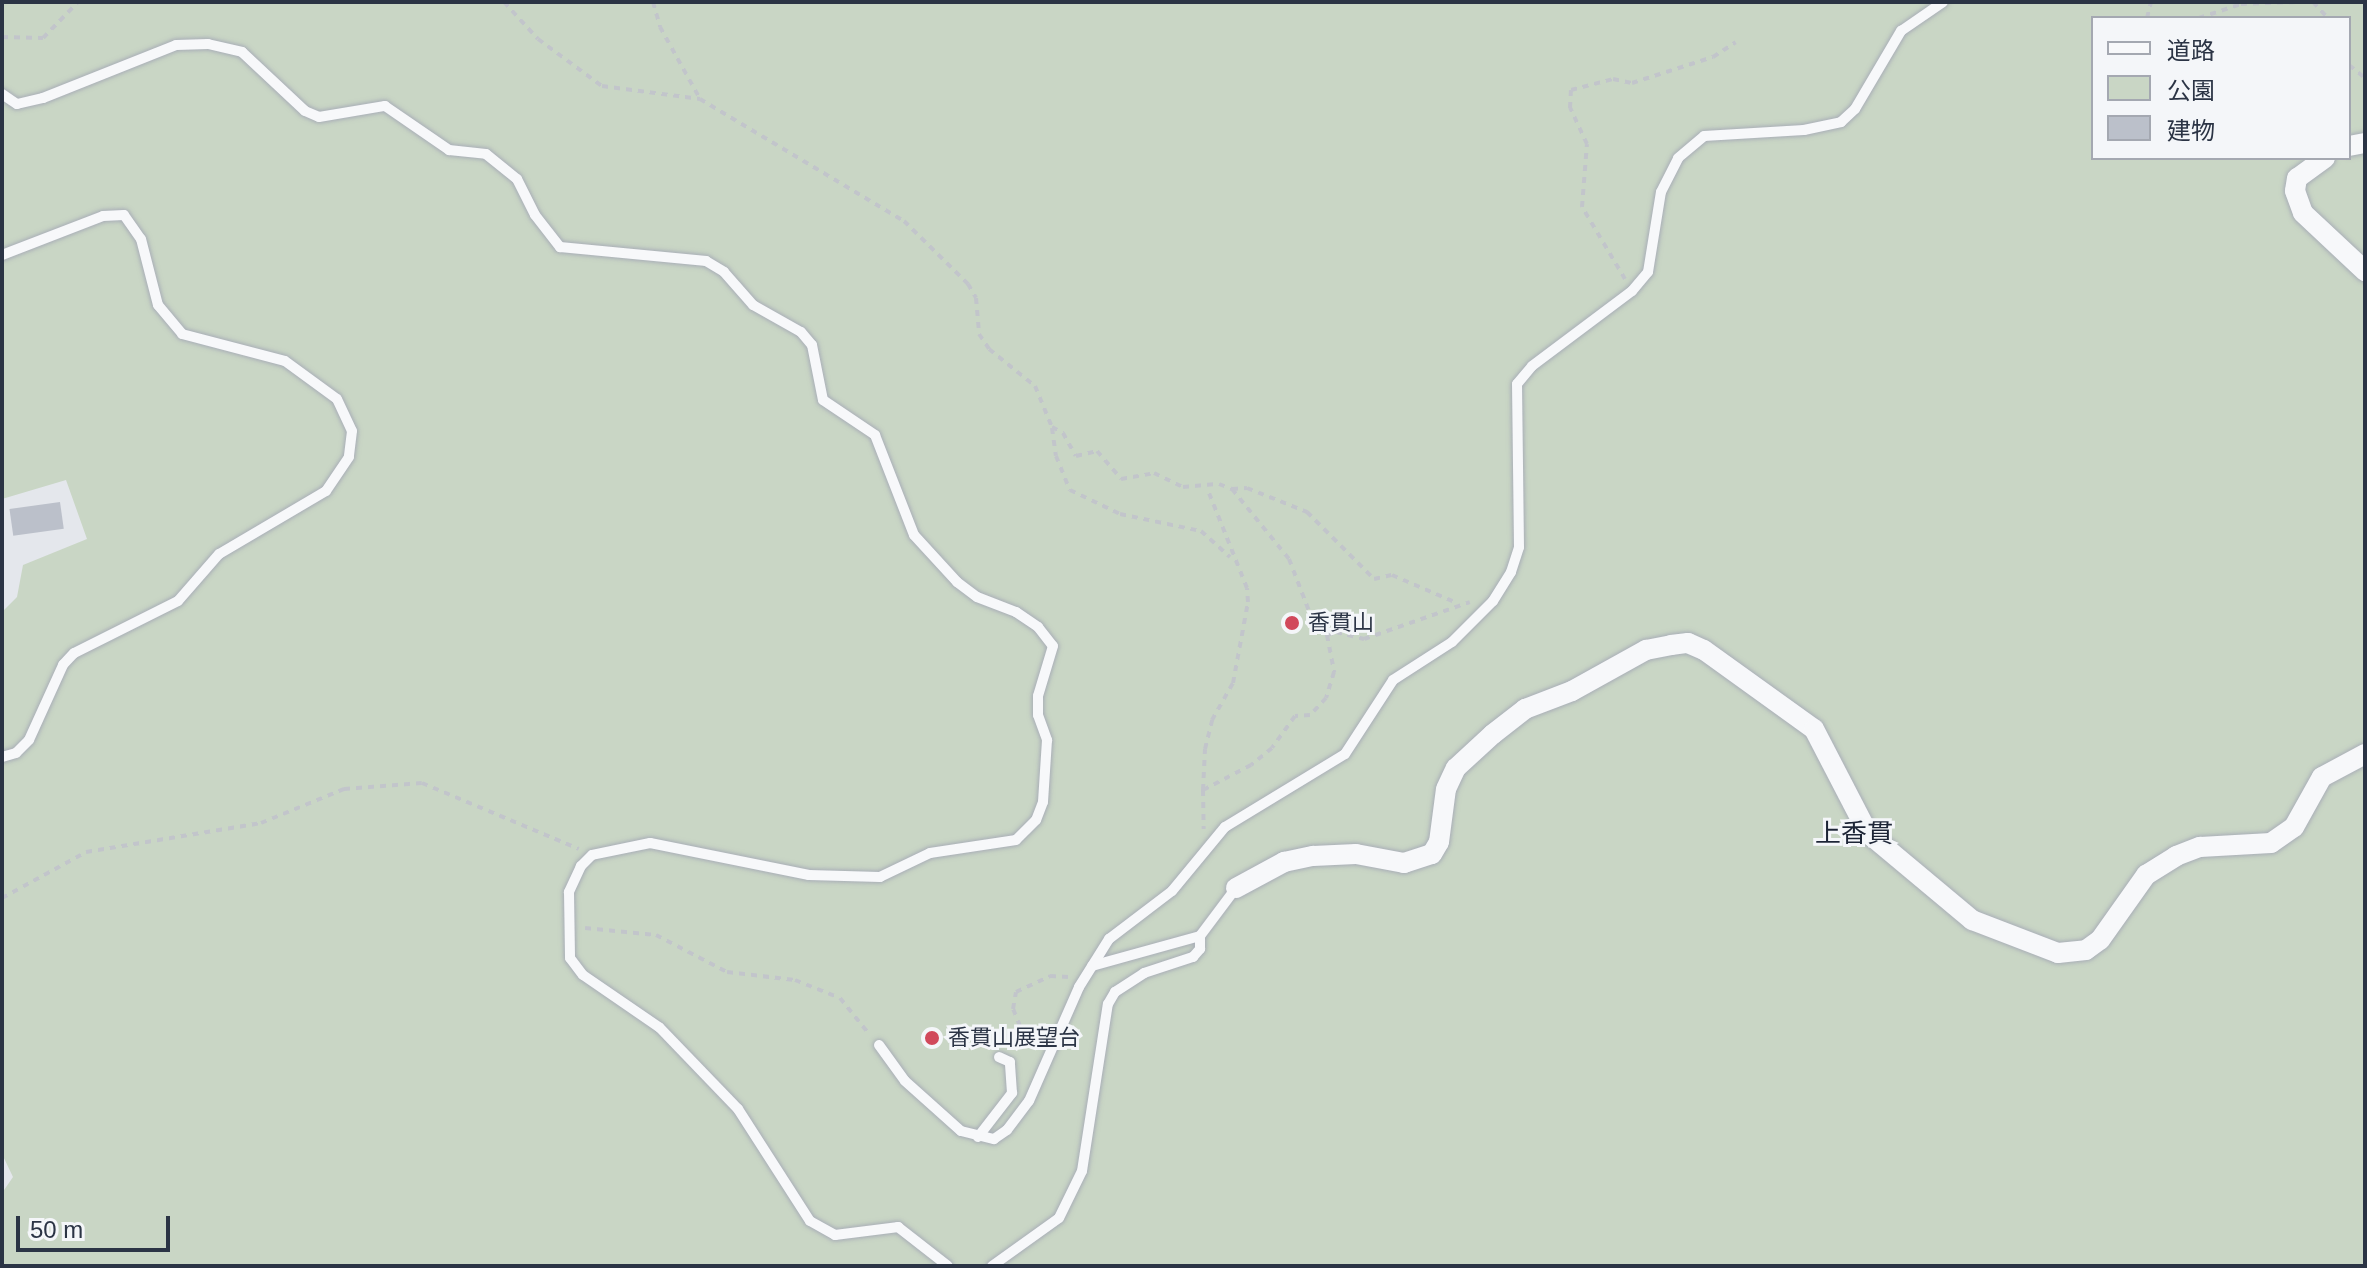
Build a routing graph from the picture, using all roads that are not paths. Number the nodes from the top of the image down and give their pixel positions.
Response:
1 (1943, 2) edge
2 (2, 94) edge
3 (2322, 160) edge
4 (2, 255) edge
5 (2365, 271) edge
6 (2365, 754) edge
7 (2, 757) edge
8 (1236, 888) joint
9 (1200, 936) junction
10 (1092, 966) junction
11 (879, 1045) road end
12 (999, 1057) dead end
13 (978, 1137) junction
14 (948, 1266) edge
15 (992, 1266) edge

1 - 10 lane
2 - 14 lane
3 - 5 street
4 - 7 lane
6 - 8 street
8 - 9 lane
9 - 10 lane
9 - 15 lane
10 - 13 lane
11 - 13 lane
12 - 13 lane

